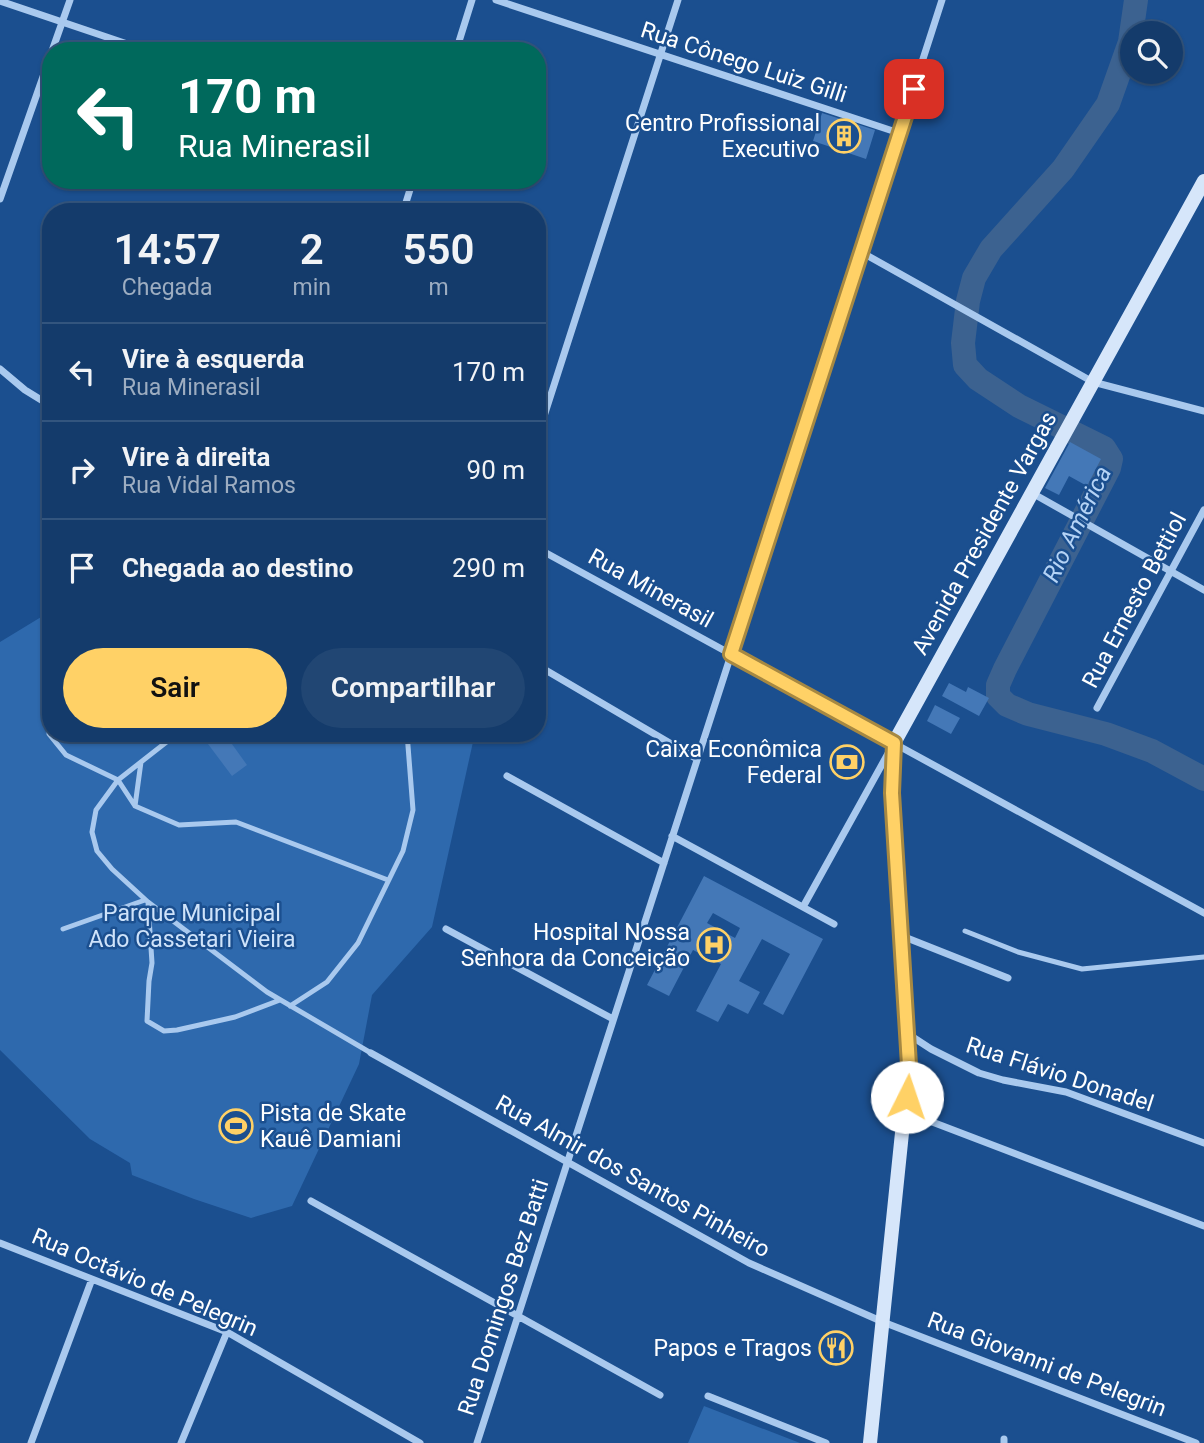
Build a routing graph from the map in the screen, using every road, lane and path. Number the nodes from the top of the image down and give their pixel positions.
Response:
1 (70, 0) edge
2 (472, 0) edge
3 (496, 0) edge
4 (678, 0) edge
5 (942, 0) edge
6 (0, 1) edge
7 (62, 22) junction
8 (55, 42) edge
9 (121, 42) edge
10 (459, 42) edge
11 (661, 54) junction
12 (42, 78) edge
13 (900, 133) junction
14 (1204, 181) edge
15 (0, 199) edge
16 (861, 252) junction
17 (0, 369) edge
18 (1093, 382) junction
19 (42, 400) edge
20 (546, 410) edge
21 (1204, 411) edge
22 (1032, 492) junction
23 (1204, 510) edge
24 (546, 553) edge
25 (1171, 571) junction
26 (1204, 590) edge
27 (731, 654) junction
28 (546, 670) edge
29 (1097, 708) dead end
30 (55, 742) edge
31 (167, 742) edge
32 (408, 742) edge
33 (894, 743) junction
34 (697, 759) junction
35 (141, 762) junction
36 (507, 776) dead end
37 (118, 780) junction
38 (135, 806) junction
39 (673, 836) junction
40 (664, 863) junction
41 (388, 880) junction
42 (147, 901) junction
43 (803, 907) junction
44 (1204, 913) edge
45 (834, 924) dead end
46 (63, 929) dead end
47 (446, 929) dead end
48 (965, 931) dead end
49 (902, 936) junction
50 (1204, 957) edge
51 (1008, 978) dead end
52 (280, 1000) junction
53 (290, 1006) junction
54 (614, 1019) junction
55 (908, 1034) junction
56 (371, 1054) joint
57 (905, 1112) junction
58 (1204, 1143) edge
59 (567, 1163) junction
60 (311, 1201) dead end
61 (1204, 1226) edge
62 (0, 1243) edge
63 (92, 1279) junction
64 (517, 1316) junction
65 (883, 1322) junction
66 (226, 1332) junction
67 (660, 1395) dead end
68 (708, 1396) dead end
69 (31, 1443) edge
70 (181, 1443) edge
71 (420, 1443) edge
72 (477, 1443) edge
73 (826, 1443) edge
74 (870, 1443) edge
75 (1196, 1443) edge

1 - 7 street
2 - 10 street
3 - 11 street, Rua Cônego Luiz Gilli
4 - 11 street
5 - 13 street, Rua Domingos Bez Batti
6 - 7 street
7 - 8 street
7 - 9 street
11 - 13 street, Rua Cônego Luiz Gilli
11 - 20 street
12 - 15 street
13 - 16 street, Rua Domingos Bez Batti
14 - 18 street, Avenida Presidente Vargas
16 - 18 street
16 - 27 street, Rua Domingos Bez Batti
17 - 19 street
18 - 21 street
18 - 22 street, Avenida Presidente Vargas
22 - 25 street
22 - 33 street, Avenida Presidente Vargas
23 - 25 street, Rua Ernesto Bettiol
24 - 27 street, Rua Minerasil
25 - 26 street
25 - 29 street, Rua Ernesto Bettiol
27 - 33 street, Rua Minerasil
27 - 34 street, Rua Domingos Bez Batti
28 - 34 street
30 - 37 lane
31 - 35 lane
32 - 41 lane
33 - 43 street, Avenida Presidente Vargas
33 - 44 street, Rua Minerasil
33 - 49 street
34 - 39 street, Rua Domingos Bez Batti
35 - 37 lane
35 - 38 lane
36 - 40 street
37 - 38 lane
37 - 42 lane
38 - 41 lane
39 - 40 street, Rua Domingos Bez Batti
39 - 43 street
40 - 54 street, Rua Domingos Bez Batti
41 - 53 lane
42 - 46 lane
42 - 52 lane
42 - 52 lane
43 - 45 street
47 - 54 street
48 - 50 lane
49 - 51 street
49 - 55 street
52 - 53 lane
53 - 56 lane
54 - 59 street, Rua Domingos Bez Batti
55 - 57 street
55 - 58 street, Rua Flávio Donadel
56 - 59 street, Rua Almir dos Santos Pinheiro
57 - 61 street
57 - 65 street
59 - 64 street, Rua Domingos Bez Batti
59 - 65 street, Rua Almir dos Santos Pinheiro
60 - 64 street
62 - 63 street, Rua Octávio de Pelegrin
63 - 66 street, Rua Octávio de Pelegrin
63 - 69 street
64 - 67 street
64 - 72 street, Rua Domingos Bez Batti
65 - 74 street
65 - 75 street, Rua Giovanni de Pelegrin
66 - 70 street
66 - 71 street, Rua Octávio de Pelegrin
68 - 73 street

